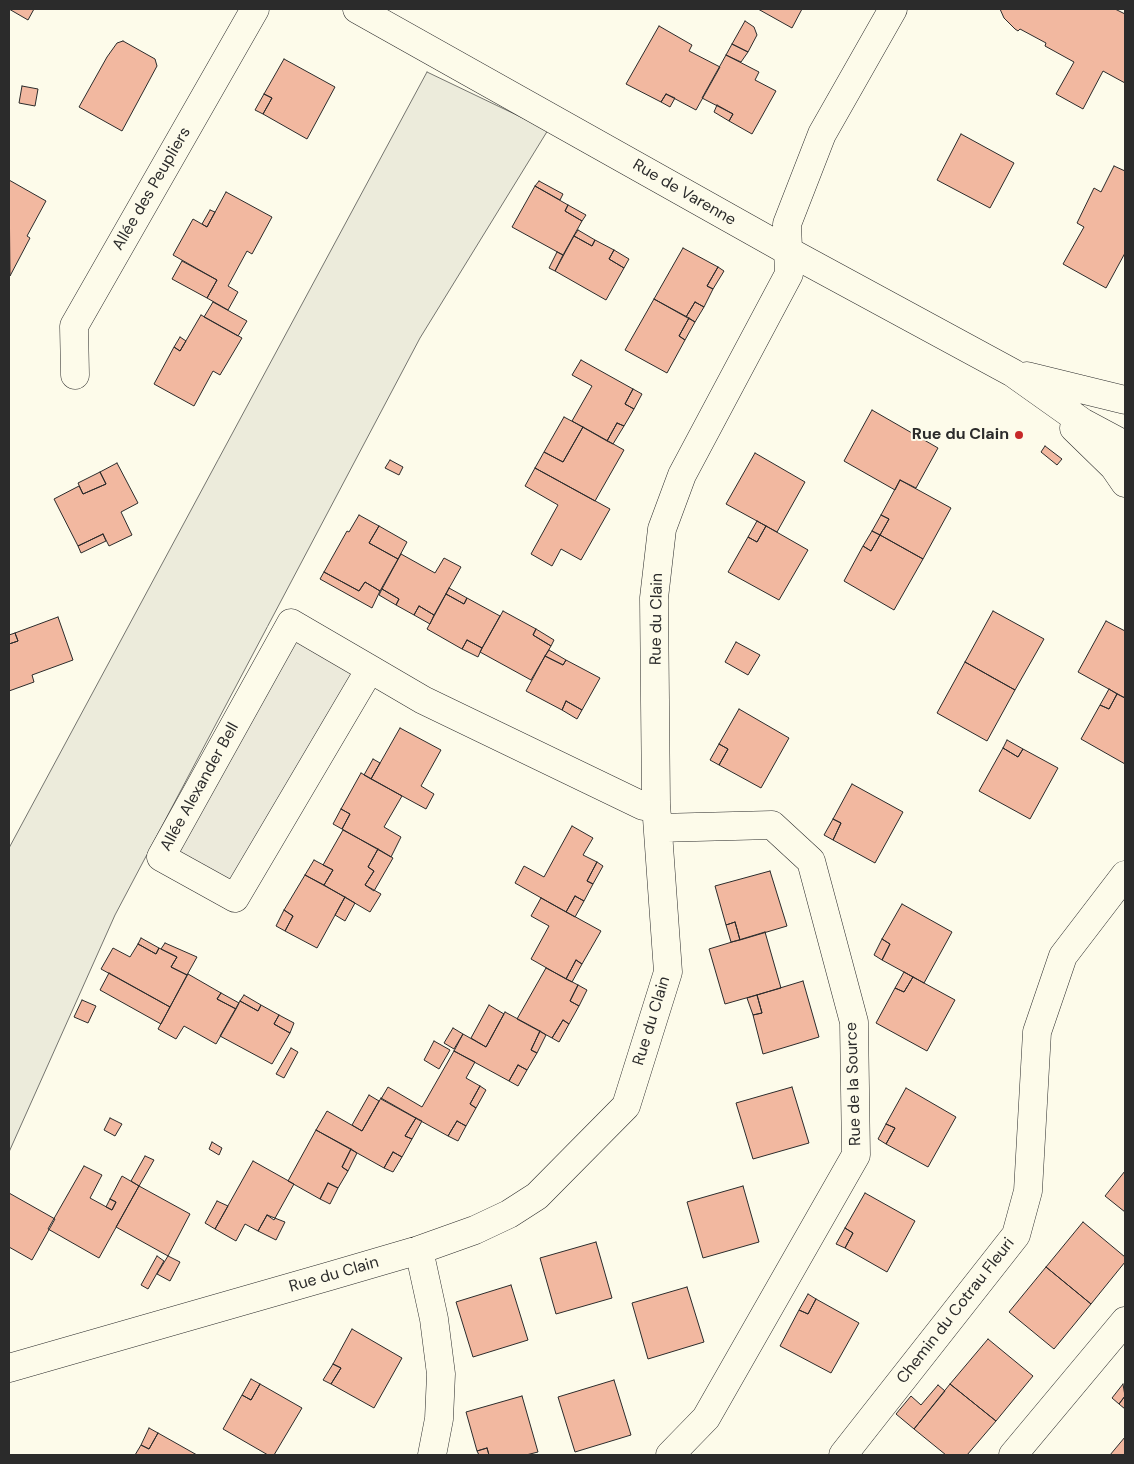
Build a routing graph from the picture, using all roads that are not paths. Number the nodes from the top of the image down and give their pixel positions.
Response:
1 (255, 9) edge
2 (357, 9) edge
3 (893, 9) edge
4 (788, 251) junction
5 (1013, 373) junction
6 (75, 375) dead end
7 (1125, 400) edge
8 (1125, 446) edge
9 (1125, 483) edge
10 (370, 669) junction
11 (657, 816) junction
12 (1125, 875) edge
13 (419, 1250) junction
14 (1125, 1321) edge
15 (9, 1368) edge
16 (432, 1455) edge
17 (670, 1455) edge
18 (843, 1455) edge
19 (1014, 1455) edge

1 - 6 street, Allée des Peupliers
2 - 4 street, Rue de Varenne
3 - 4 street, Rue du Clain
4 - 5 street, Rue de Varenne
4 - 11 street, Rue du Clain
5 - 7 street, Rue de Varenne
5 - 8 street, Rue de Varenne
5 - 9 street, Rue de Varenne
10 - 10 street, Allée Alexander Bell
10 - 11 street, Allée Alexander Bell
11 - 13 street, Rue du Clain
11 - 17 street, Rue de la Source
12 - 18 street, Chemin du Cotrau Fleuri
13 - 15 street, Rue du Clain
13 - 16 street
14 - 19 street

